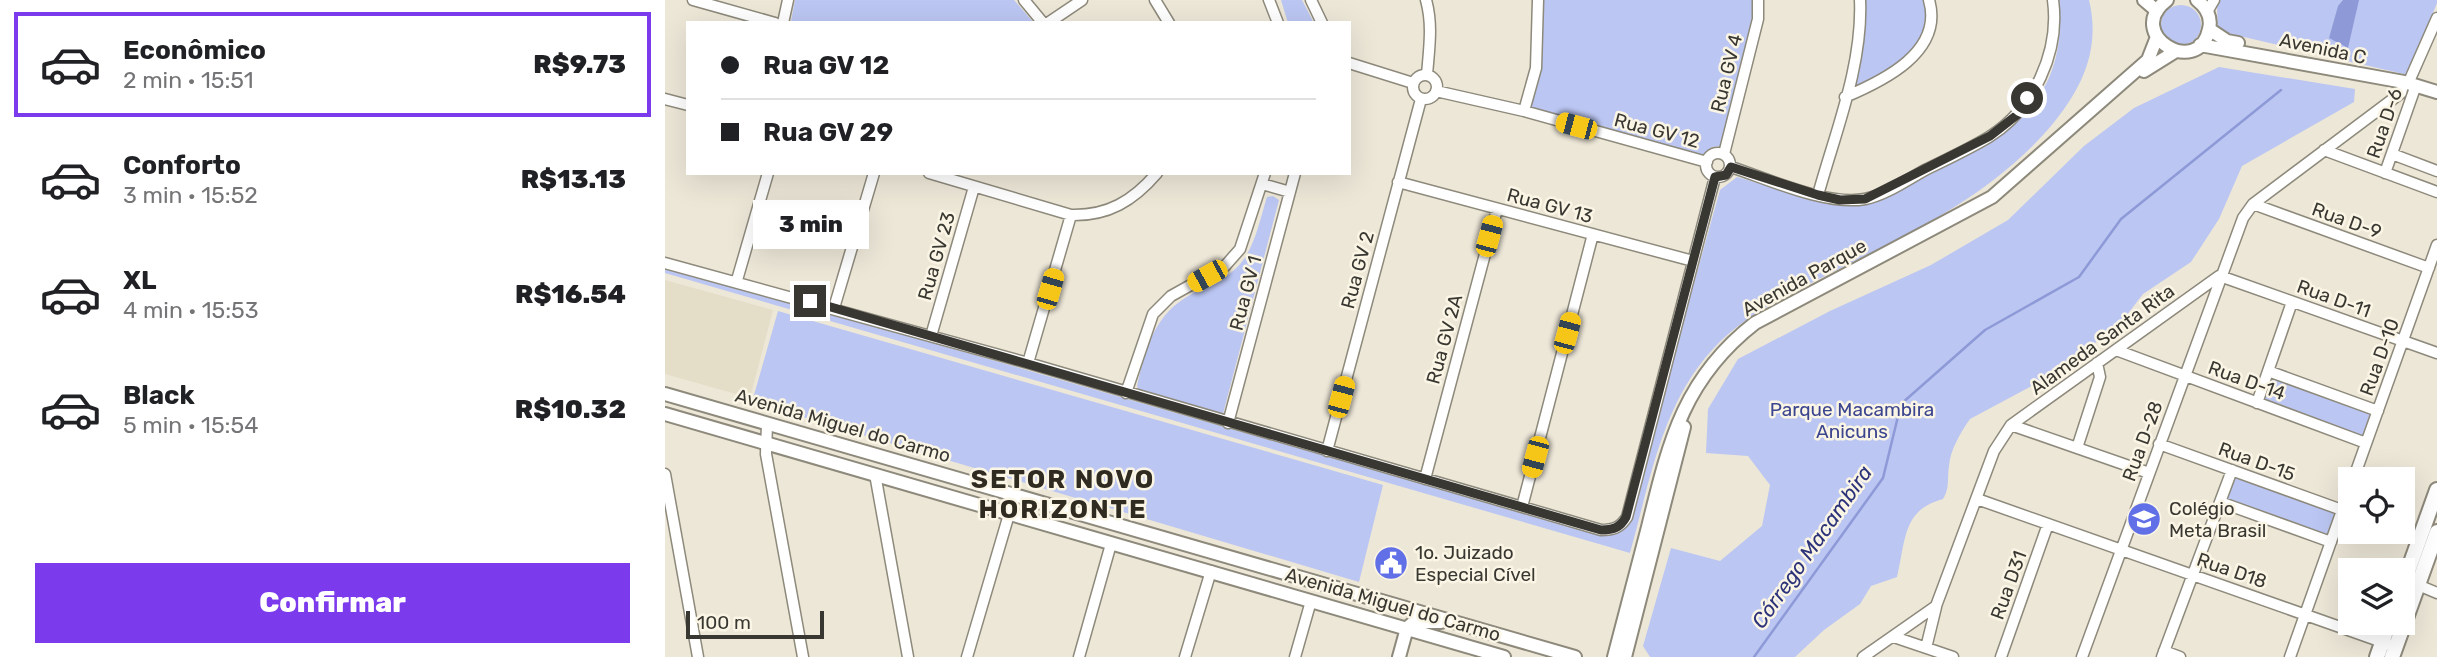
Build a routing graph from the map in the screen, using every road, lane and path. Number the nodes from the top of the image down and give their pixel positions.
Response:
1 (693, 0) edge
2 (788, 0) edge
3 (1024, 0) edge
4 (1082, 0) edge
5 (1155, 0) edge
6 (1269, 0) edge
7 (1311, 0) edge
8 (1426, 0) edge
9 (1538, 0) edge
10 (1758, 0) edge
11 (1860, 0) edge
12 (1929, 0) edge
13 (2053, 0) edge
14 (2144, 0) edge
15 (2167, 0) edge
16 (2214, 0) edge
17 (2201, 4) edge
18 (2157, 11) junction
19 (2437, 18) edge
20 (768, 21) edge
21 (783, 21) edge
22 (1043, 21) edge
23 (1048, 21) edge
24 (1168, 21) edge
25 (1276, 21) edge
26 (1321, 21) edge
27 (2209, 29) junction
28 (2157, 37) junction
29 (2200, 45) junction
30 (2176, 51) junction
31 (1351, 64) edge
32 (1426, 75) junction
33 (2410, 81) junction
34 (1413, 83) junction
35 (2437, 86) edge
36 (1436, 91) junction
37 (2437, 92) edge
38 (1845, 97) junction
39 (665, 99) edge
40 (1421, 99) junction
41 (686, 104) edge
42 (1524, 111) junction
43 (2324, 150) junction
44 (1724, 155) junction
45 (2392, 155) junction
46 (1707, 162) junction
47 (1731, 167) junction
48 (2437, 171) edge
49 (2385, 173) junction
50 (767, 175) edge
51 (876, 175) edge
52 (935, 175) edge
53 (1155, 175) edge
54 (1264, 175) edge
55 (1294, 175) edge
56 (1715, 177) junction
57 (1398, 182) junction
58 (1262, 184) junction
59 (974, 187) junction
60 (1290, 192) junction
61 (2437, 192) edge
62 (1818, 195) junction
63 (2253, 204) junction
64 (1497, 208) junction
65 (1071, 215) junction
66 (1594, 234) junction
67 (2437, 245) edge
68 (1693, 261) junction
69 (665, 263) edge
70 (2429, 268) junction
71 (2220, 276) junction
72 (737, 280) junction
73 (2292, 302) junction
74 (834, 308) junction
75 (931, 336) junction
76 (2403, 341) junction
77 (2116, 350) junction
78 (2437, 353) edge
79 (1028, 363) junction
80 (2097, 363) junction
81 (2268, 371) junction
82 (2184, 376) junction
83 (1126, 393) junction
84 (667, 394) edge
85 (2257, 402) junction
86 (2378, 411) junction
87 (671, 416) edge
88 (767, 423) junction
89 (1229, 423) junction
90 (2011, 425) junction
91 (765, 442) junction
92 (2366, 443) junction
93 (2159, 444) junction
94 (2077, 448) junction
95 (1327, 451) junction
96 (2358, 467) edge
97 (2232, 470) junction
98 (2149, 473) junction
99 (665, 474) edge
100 (875, 474) junction
101 (1425, 479) junction
102 (2437, 490) edge
103 (1014, 494) junction
104 (1977, 499) junction
105 (2220, 502) junction
106 (1522, 507) junction
107 (2338, 509) edge
108 (1009, 513) junction
109 (2338, 522) edge
110 (2049, 524) junction
111 (2437, 532) edge
112 (2331, 542) junction
113 (1111, 544) junction
114 (2121, 550) junction
115 (2415, 567) edge
116 (1211, 571) junction
117 (2193, 575) junction
118 (2415, 575) edge
119 (2415, 586) edge
120 (2437, 593) edge
121 (1311, 601) junction
122 (1936, 606) junction
123 (2305, 614) junction
124 (1407, 628) junction
125 (1484, 628) junction
126 (1894, 637) junction
127 (1926, 648) junction
128 (2390, 648) edge
129 (2163, 654) edge
130 (2085, 656) edge
131 (698, 657) edge
132 (803, 657) edge
133 (908, 657) edge
134 (967, 657) edge
135 (1079, 657) edge
136 (1185, 657) edge
137 (1295, 657) edge
138 (1399, 657) edge
139 (1504, 657) edge
140 (1575, 657) edge
141 (1614, 657) edge
142 (1625, 657) edge
143 (1863, 657) edge
144 (1953, 657) edge
145 (2001, 657) edge
146 (2180, 657) edge
147 (2290, 657) edge
148 (2377, 657) edge

1 - 20 street
2 - 21 street
3 - 22 street
4 - 23 street
5 - 24 street
6 - 25 street
7 - 26 street
8 - 32 street
9 - 42 street
10 - 44 street, Rua GV 4
11 - 38 street
12 - 38 street
13 - 62 street
14 - 18 street
15 - 18 street
16 - 17 street
17 - 27 street
18 - 28 street
19 - 33 street
27 - 29 street
27 - 33 street, Avenida C
28 - 30 street
28 - 141 street, Avenida Parque
29 - 30 street, Avenida Parque
29 - 33 street, Avenida C
30 - 142 street, Avenida Parque
31 - 34 street
32 - 34 street
32 - 36 street
33 - 35 street, Avenida C
33 - 37 street, Avenida C
33 - 43 street
33 - 45 street, Rua D-6
34 - 40 street
36 - 40 street
36 - 42 street, Rua GV 12
38 - 62 street
39 - 41 street
40 - 57 street, Rua GV 2
42 - 46 street, Rua GV 12
43 - 49 street
43 - 63 street
44 - 46 street
44 - 47 street
45 - 48 street
45 - 49 street, Rua D-6
46 - 56 street
47 - 56 street
47 - 62 street
49 - 61 street
50 - 72 street
51 - 74 street
52 - 59 street
53 - 65 street
54 - 58 street
55 - 60 street, Rua GV 1
56 - 68 street
57 - 64 street, Rua GV 13
57 - 95 street, Rua GV 2
58 - 60 street
58 - 83 street
59 - 65 street
59 - 75 street, Rua GV 23
60 - 89 street, Rua GV 1
63 - 70 street, Rua D-9
63 - 71 street
64 - 66 street, Rua GV 13
64 - 101 street, Rua GV 2A
65 - 79 street
66 - 68 street, Rua GV 13
66 - 106 street
67 - 70 street, Rua D-10
68 - 106 street
69 - 72 street
70 - 76 street, Rua D-10
71 - 73 street, Rua D-11
71 - 77 street, Alameda Santa Rita
71 - 82 street, Rua D-28
72 - 74 street
73 - 76 street, Rua D-11
73 - 81 street
74 - 75 street
75 - 79 street
76 - 78 street, Rua D-11
76 - 86 street, Rua D-10
77 - 80 street, Alameda Santa Rita
77 - 82 street, Rua D-14
79 - 83 street
80 - 90 street, Alameda Santa Rita
80 - 94 street
81 - 85 street
81 - 86 street
82 - 85 street, Rua D-14
82 - 93 street, Rua D-28
83 - 89 street
84 - 87 street
84 - 88 street, Avenida Miguel do Carmo
85 - 92 street, Rua D-14
86 - 92 street, Rua D-10
87 - 91 street, Avenida Miguel do Carmo
88 - 91 street
88 - 103 street, Avenida Miguel do Carmo
89 - 95 street
90 - 94 street
90 - 104 street, Alameda Santa Rita
91 - 100 street, Avenida Miguel do Carmo
91 - 132 street
92 - 96 street, Rua D-10
93 - 97 street, Rua D-15
93 - 98 street, Rua D-28
94 - 98 street
95 - 101 street
97 - 105 street
97 - 107 street, Rua D-15
98 - 114 street, Rua D-28
99 - 131 street
100 - 108 street, Avenida Miguel do Carmo
100 - 133 street
101 - 106 street
102 - 115 main road
103 - 108 street
103 - 125 street, Avenida Miguel do Carmo
104 - 110 street, Rua D18
104 - 122 street, Alameda Santa Rita
105 - 112 street
105 - 117 street
108 - 113 street, Avenida Miguel do Carmo
108 - 134 street
109 - 112 street
110 - 114 street, Rua D18
110 - 145 street, Rua D31
111 - 118 main road
112 - 123 street
113 - 116 street, Avenida Miguel do Carmo
113 - 135 street
114 - 117 street, Rua D18
114 - 130 street, Rua D-28
116 - 121 street, Avenida Miguel do Carmo
116 - 136 street
117 - 123 street, Rua D18
117 - 129 street
119 - 120 street
121 - 124 street, Avenida Miguel do Carmo
121 - 137 street
122 - 126 street
122 - 127 street, Alameda Santa Rita
123 - 128 street, Rua D18
123 - 147 street
124 - 125 street
124 - 138 street
124 - 139 street, Avenida Miguel do Carmo
125 - 140 street, Avenida Miguel do Carmo
126 - 127 street
126 - 143 street
127 - 144 street
128 - 148 main road
129 - 146 street

